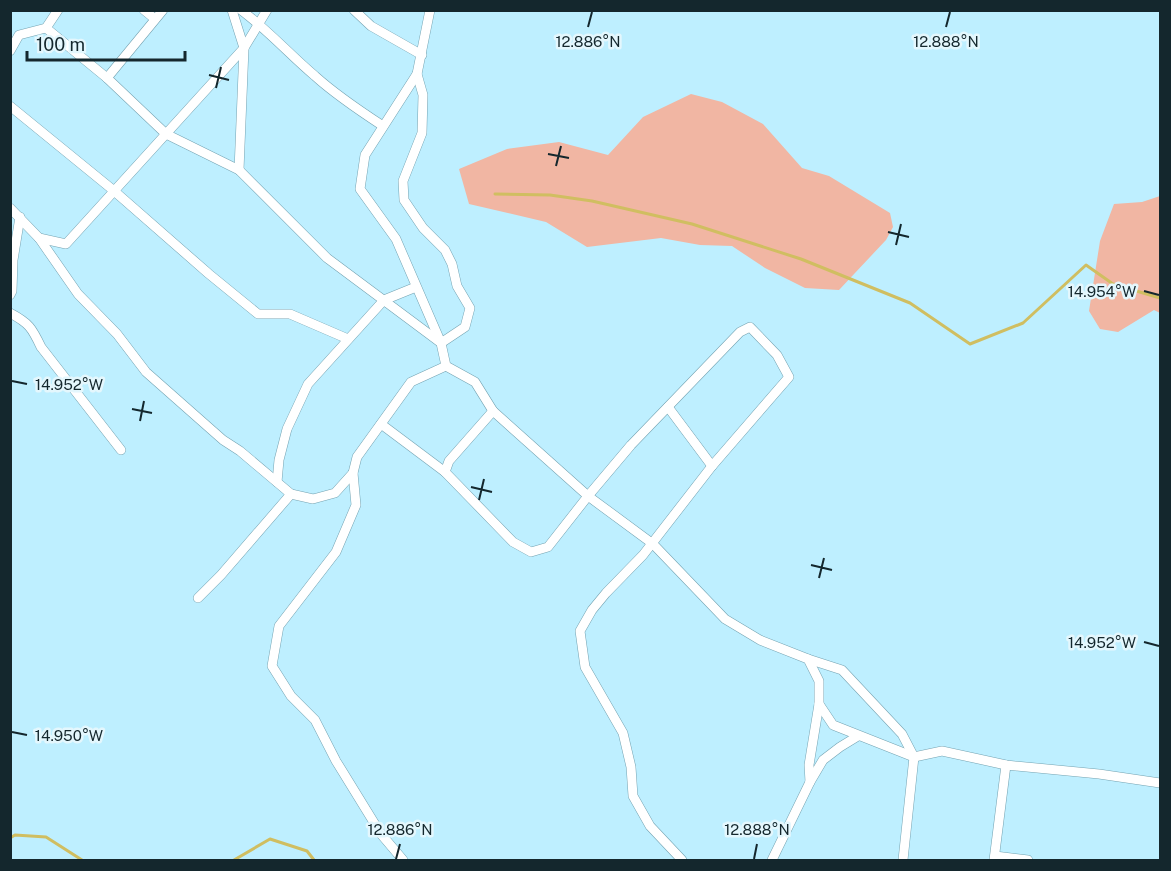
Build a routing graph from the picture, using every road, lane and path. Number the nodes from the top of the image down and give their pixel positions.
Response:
1 (58, 10) edge
2 (144, 10) edge
3 (163, 10) edge
4 (232, 10) edge
5 (241, 10) edge
6 (267, 10) edge
7 (354, 10) edge
8 (430, 10) edge
9 (155, 19) junction
10 (258, 23) junction
11 (46, 28) junction
12 (244, 48) junction
13 (10, 51) edge
14 (422, 55) junction
15 (417, 74) junction
16 (107, 78) junction
17 (11, 107) edge
18 (383, 126) junction
19 (165, 134) junction
20 (239, 170) junction
21 (113, 190) junction
22 (10, 208) edge
23 (20, 217) junction
24 (39, 238) junction
25 (416, 287) junction
26 (10, 295) edge
27 (384, 300) junction
28 (10, 313) edge
29 (348, 339) junction
30 (441, 343) junction
31 (446, 366) junction
32 (668, 406) junction
33 (493, 411) junction
34 (381, 424) junction
35 (121, 450) dead end
36 (712, 466) junction
37 (445, 472) junction
38 (353, 473) junction
39 (277, 482) junction
40 (291, 494) junction
41 (588, 496) junction
42 (653, 544) junction
43 (198, 598) dead end
44 (808, 659) junction
45 (819, 704) junction
46 (858, 736) junction
47 (914, 758) junction
48 (1006, 765) junction
49 (810, 782) junction
50 (1161, 783) edge
51 (995, 858) edge
52 (403, 861) edge
53 (682, 861) edge
54 (772, 861) edge
55 (903, 861) edge
56 (1028, 861) edge

1 - 11 street
2 - 9 street
3 - 9 street
4 - 12 street
5 - 10 street
6 - 10 street
7 - 14 street
8 - 14 street
9 - 16 street
10 - 12 street
10 - 18 street
11 - 13 street
11 - 16 street
12 - 19 street
12 - 20 street
14 - 15 street
15 - 18 street
15 - 30 street
16 - 19 street
17 - 21 street
18 - 25 street
19 - 20 street
19 - 21 street
20 - 27 street
21 - 24 street
21 - 29 street
22 - 23 street
23 - 24 street
23 - 26 street
24 - 39 street
25 - 27 street
25 - 30 street
27 - 29 street
27 - 30 street
28 - 35 street
29 - 39 street
30 - 31 street
31 - 33 street
31 - 34 street
32 - 36 street
32 - 36 street
32 - 41 street
33 - 37 street
33 - 41 street
34 - 37 street
34 - 38 street
36 - 42 street
37 - 41 street
38 - 40 street
38 - 52 street
39 - 40 street
40 - 43 street
41 - 42 street
42 - 44 street
42 - 53 street
44 - 45 street
44 - 47 street
45 - 46 street
45 - 49 street
46 - 47 street
46 - 49 street
47 - 48 street
47 - 55 street
48 - 50 street
48 - 51 street
49 - 54 street
51 - 56 street

